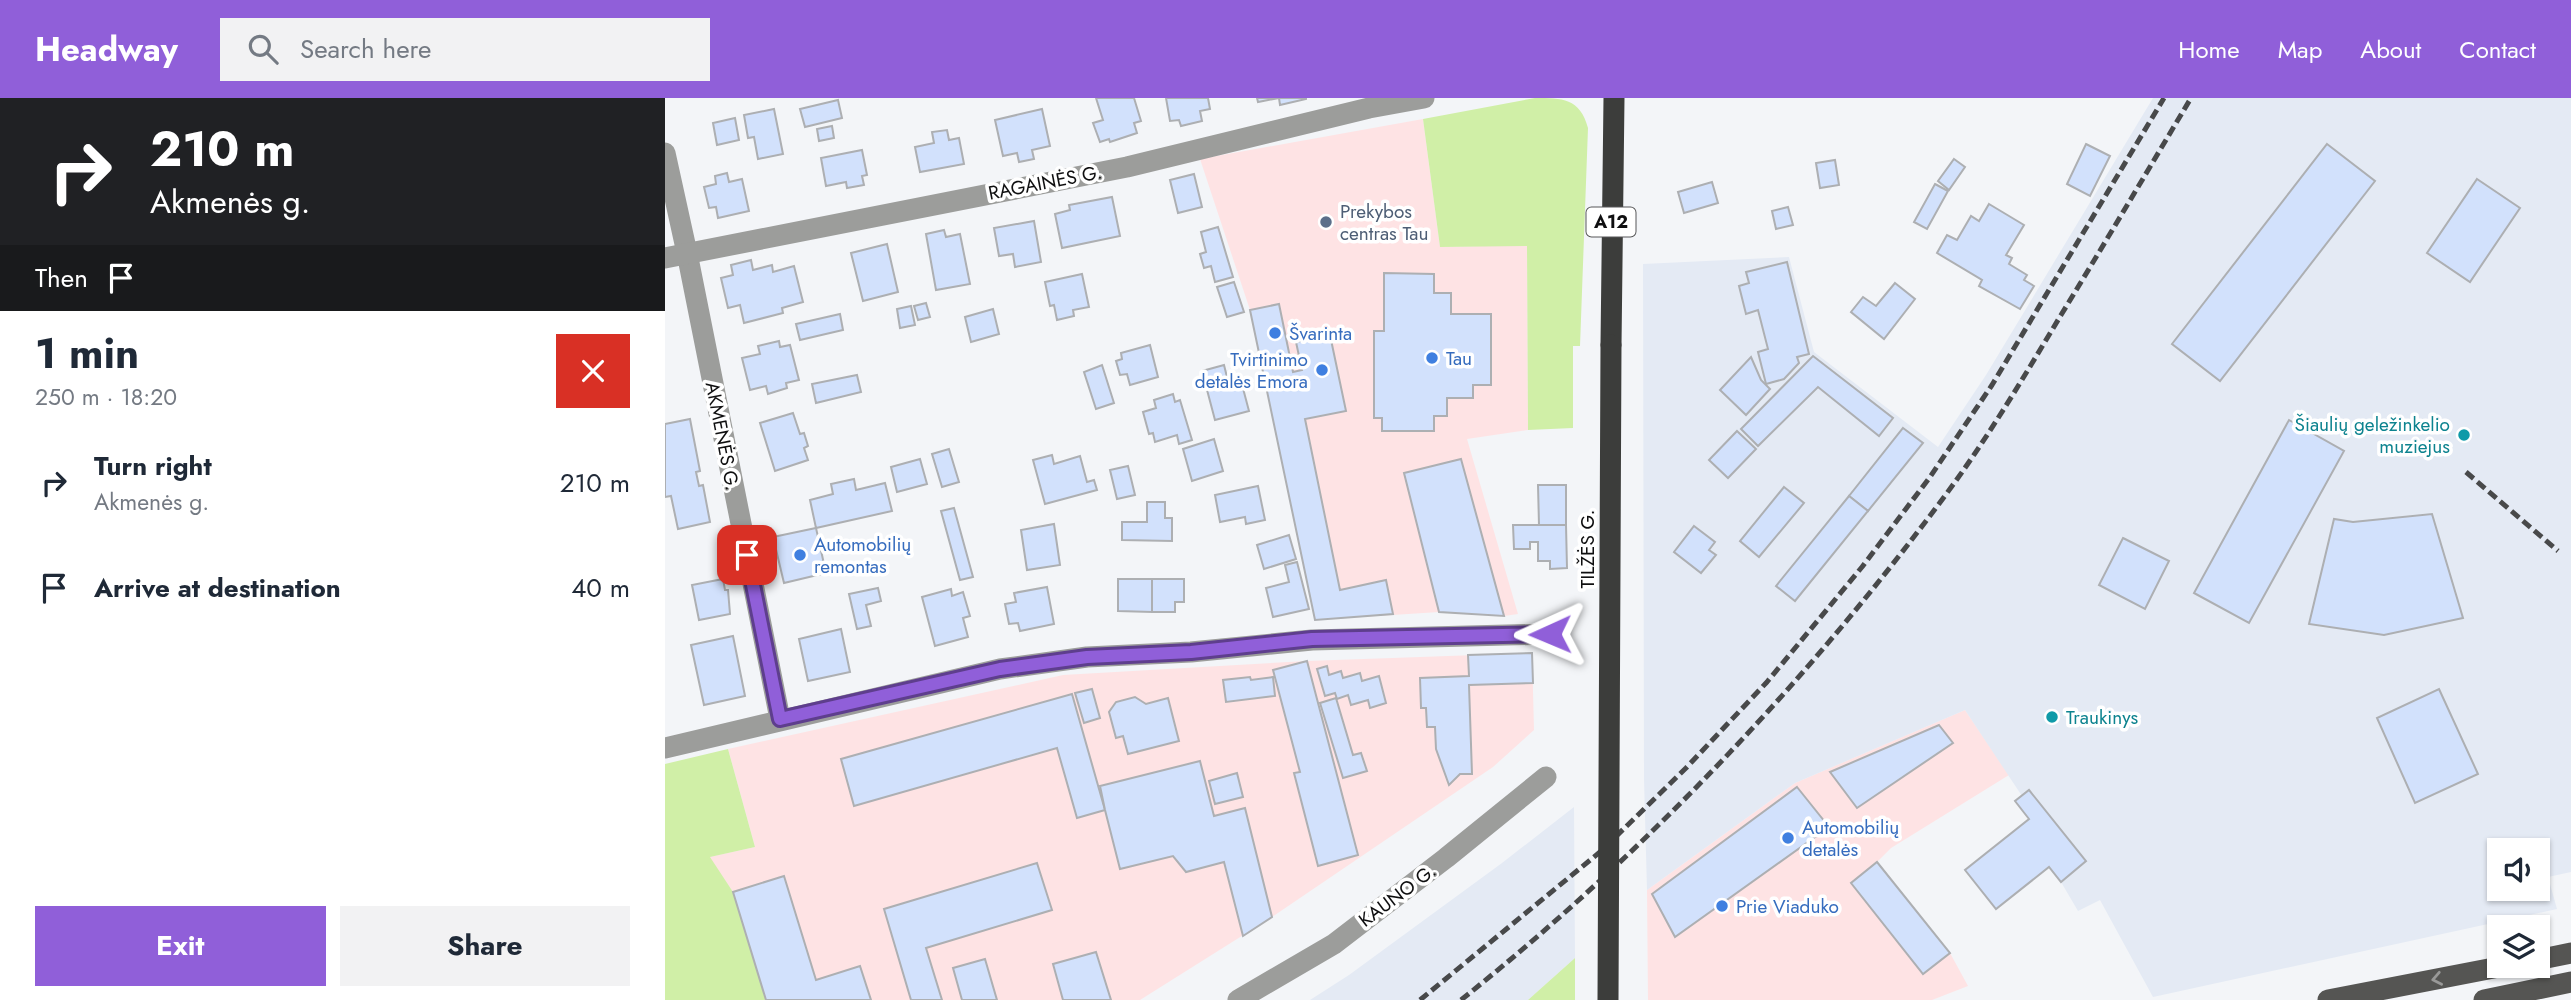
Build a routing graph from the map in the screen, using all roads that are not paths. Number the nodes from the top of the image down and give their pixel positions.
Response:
1 (1424, 98) edge
2 (1614, 98) edge
3 (665, 152) edge
4 (687, 253) junction
5 (665, 258) edge
6 (1550, 634) dead end
7 (780, 719) junction
8 (665, 748) edge
9 (1546, 777) dead end
10 (2571, 953) edge
11 (2550, 957) edge
12 (2487, 969) edge
13 (2571, 982) edge
14 (1238, 1000) edge
15 (1608, 1000) edge
16 (2328, 1000) edge
17 (2484, 1000) edge

1 - 4 street, RAGAINĖS G.
2 - 15 highway, TILŽĖS G. / A12, bridge
3 - 4 street, AKMENĖS G.
4 - 5 street, RAGAINĖS G.
4 - 7 street, AKMENĖS G.
6 - 7 street
7 - 8 street
9 - 14 street, KAUNO G.
10 - 11 main road
12 -> 16 main road
13 - 17 main road

